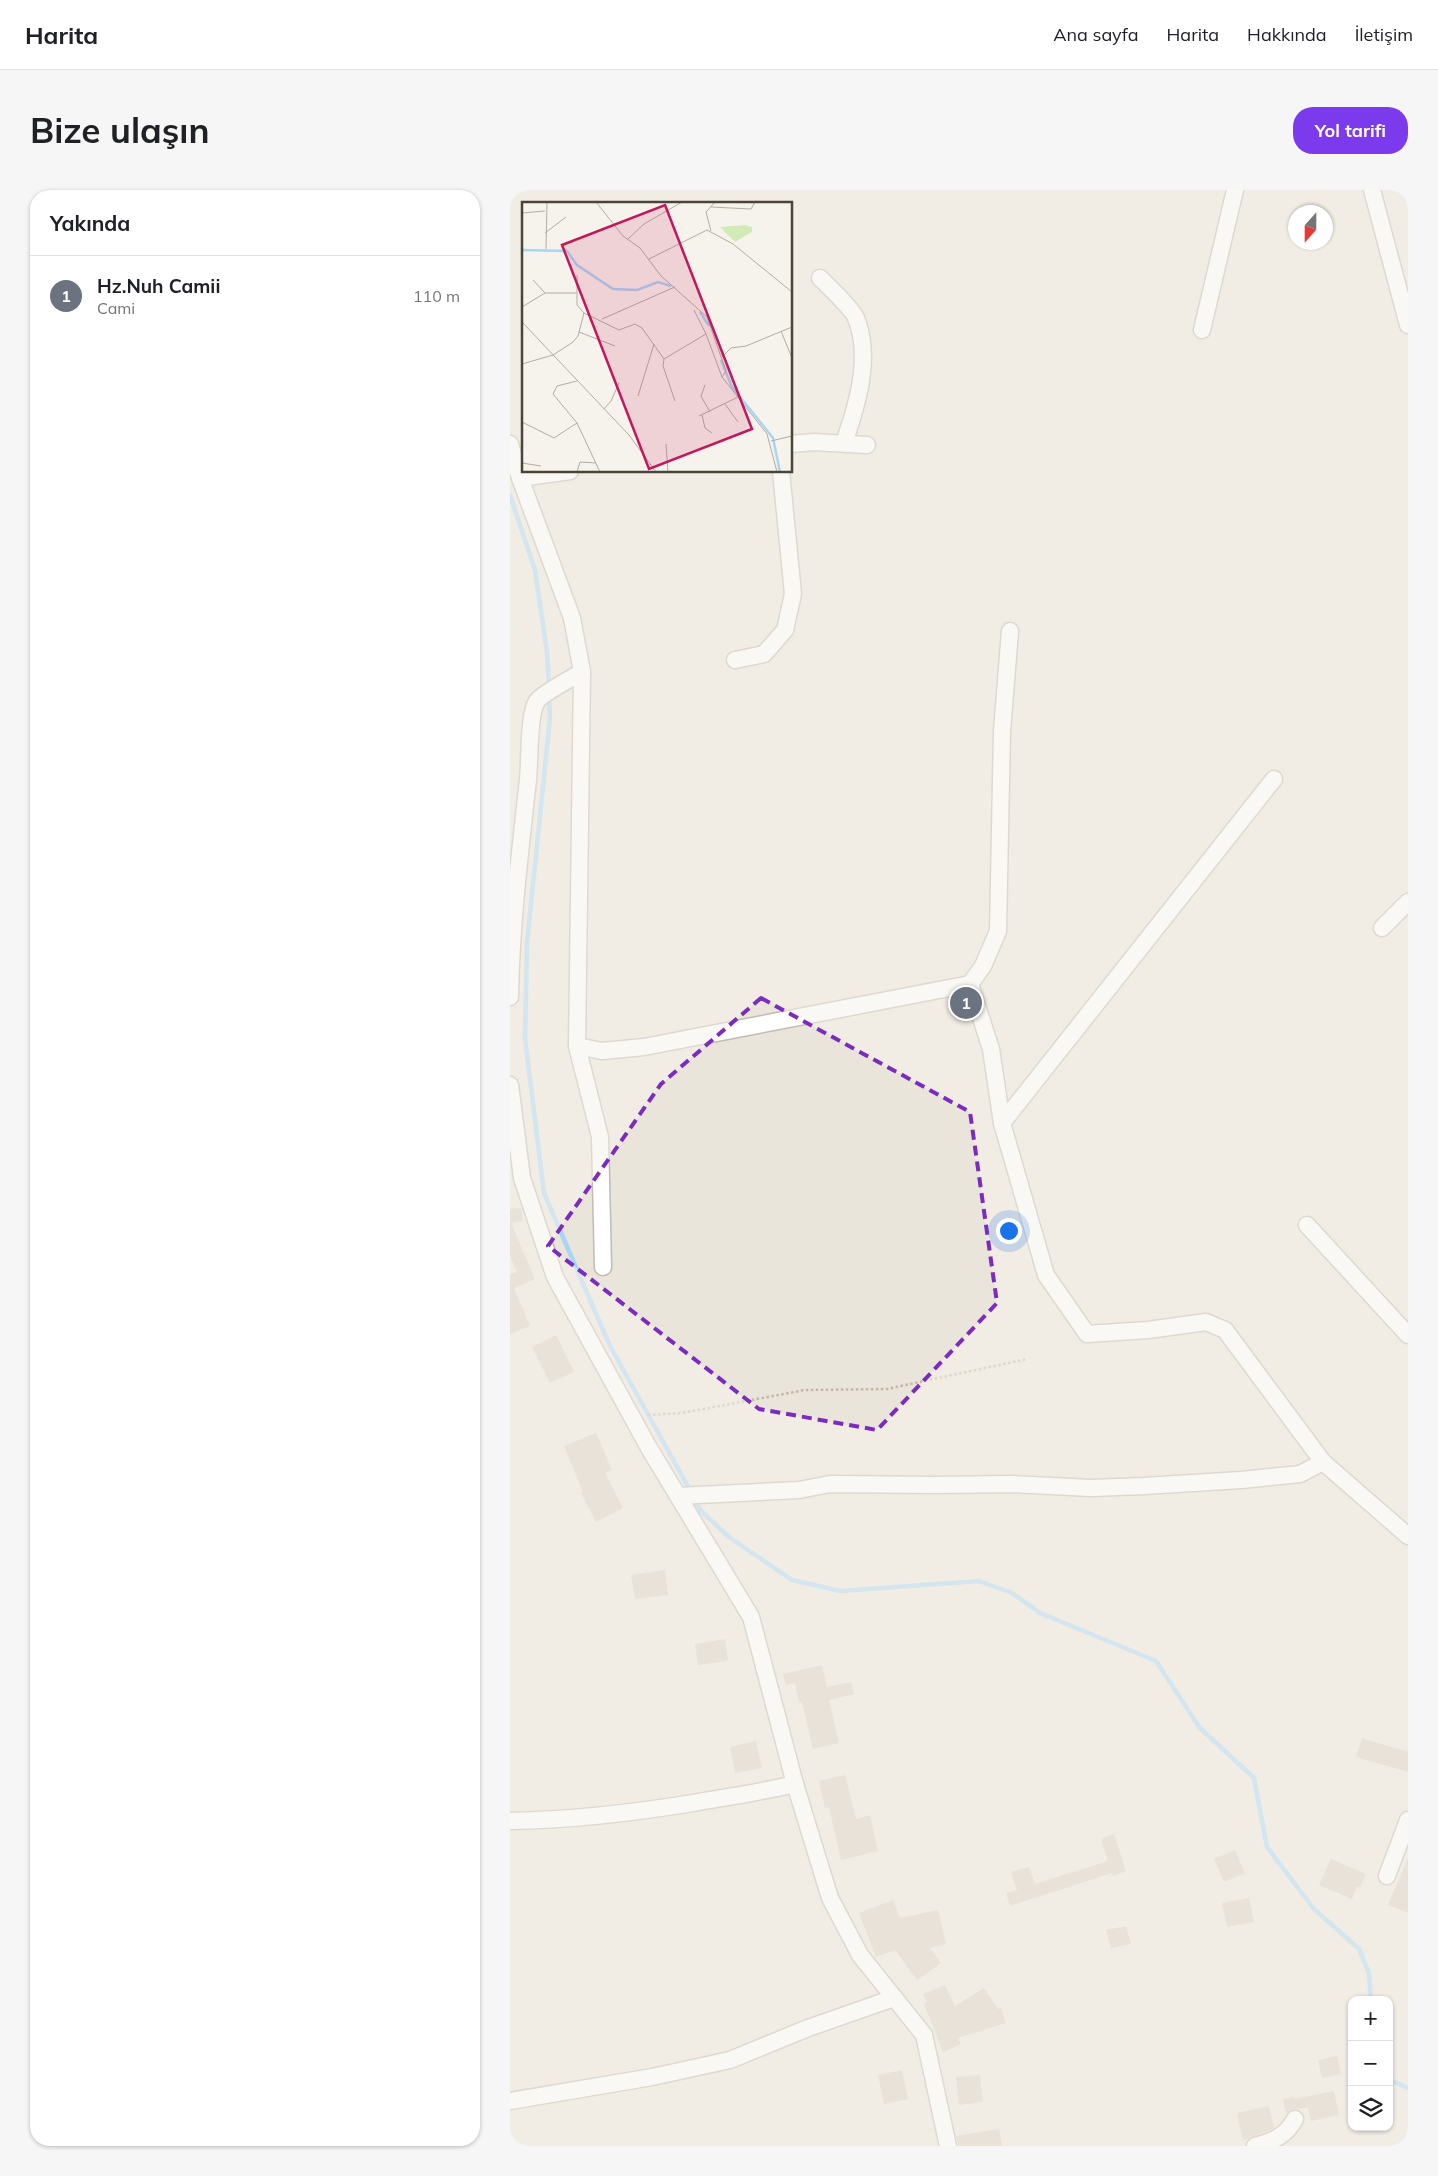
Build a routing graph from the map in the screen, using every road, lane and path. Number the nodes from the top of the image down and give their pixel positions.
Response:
1 (1235, 190) edge
2 (1372, 190) edge
3 (820, 278) dead end
4 (1408, 326) edge
5 (1202, 330) dead end
6 (844, 443) junction
7 (510, 444) edge
8 (792, 444) edge
9 (867, 445) dead end
10 (563, 472) edge
11 (781, 472) edge
12 (520, 478) junction
13 (1010, 631) dead end
14 (735, 660) dead end
15 (582, 672) junction
16 (1274, 779) dead end
17 (516, 831) edge
18 (1408, 902) edge
19 (1382, 928) dead end
20 (970, 984) junction
21 (510, 997) edge
22 (577, 1046) junction
23 (510, 1085) edge
24 (512, 1118) edge
25 (1002, 1123) junction
26 (1308, 1225) dead end
27 (603, 1267) dead end
28 (1408, 1335) edge
29 (1027, 1360) dead end
30 (642, 1416) dead end
31 (1323, 1462) junction
32 (678, 1496) junction
33 (1408, 1536) edge
34 (795, 1784) junction
35 (1408, 1820) edge
36 (510, 1821) edge
37 (1387, 1876) dead end
38 (894, 1998) junction
39 (510, 2101) edge
40 (1295, 2119) dead end
41 (948, 2146) edge
42 (1255, 2146) edge

1 - 5 street
2 - 4 street
3 - 6 street
6 - 8 street
6 - 9 street
7 - 12 street
10 - 12 street
11 - 14 street
12 - 15 street
13 - 20 street
15 - 17 street
15 - 22 street
16 - 25 street
17 - 21 street
18 - 19 street
20 - 22 street
20 - 25 street
22 - 27 street
23 - 24 street
24 - 32 street
25 - 31 street
26 - 28 street
29 - 30 path
31 - 32 street
31 - 33 street
32 - 34 street
34 - 36 street
34 - 38 street
35 - 37 street
38 - 39 street
38 - 41 street
40 - 42 street

